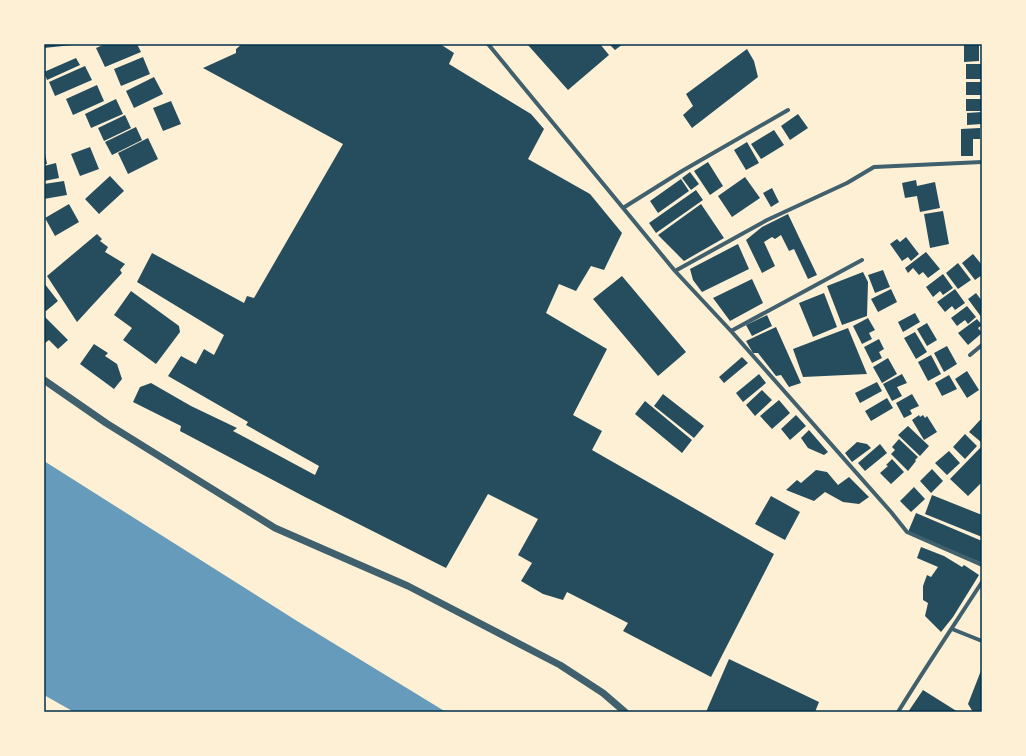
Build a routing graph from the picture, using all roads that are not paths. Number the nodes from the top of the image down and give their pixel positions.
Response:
1 (488, 44) edge
2 (788, 110) dead end
3 (982, 162) edge
4 (623, 208) junction
5 (862, 260) dead end
6 (675, 271) junction
7 (731, 330) junction
8 (982, 345) edge
9 (970, 354) dead end
10 (44, 380) edge
11 (982, 565) edge
12 (982, 582) edge
13 (952, 629) junction
14 (982, 640) edge
15 (625, 712) edge
16 (898, 712) edge

1 - 4 street
2 - 4 street
3 - 6 street
4 - 6 street
5 - 7 street
6 - 7 street
7 - 11 street
8 - 9 street
10 - 15 street
12 - 13 street
13 - 14 street
13 - 16 street

